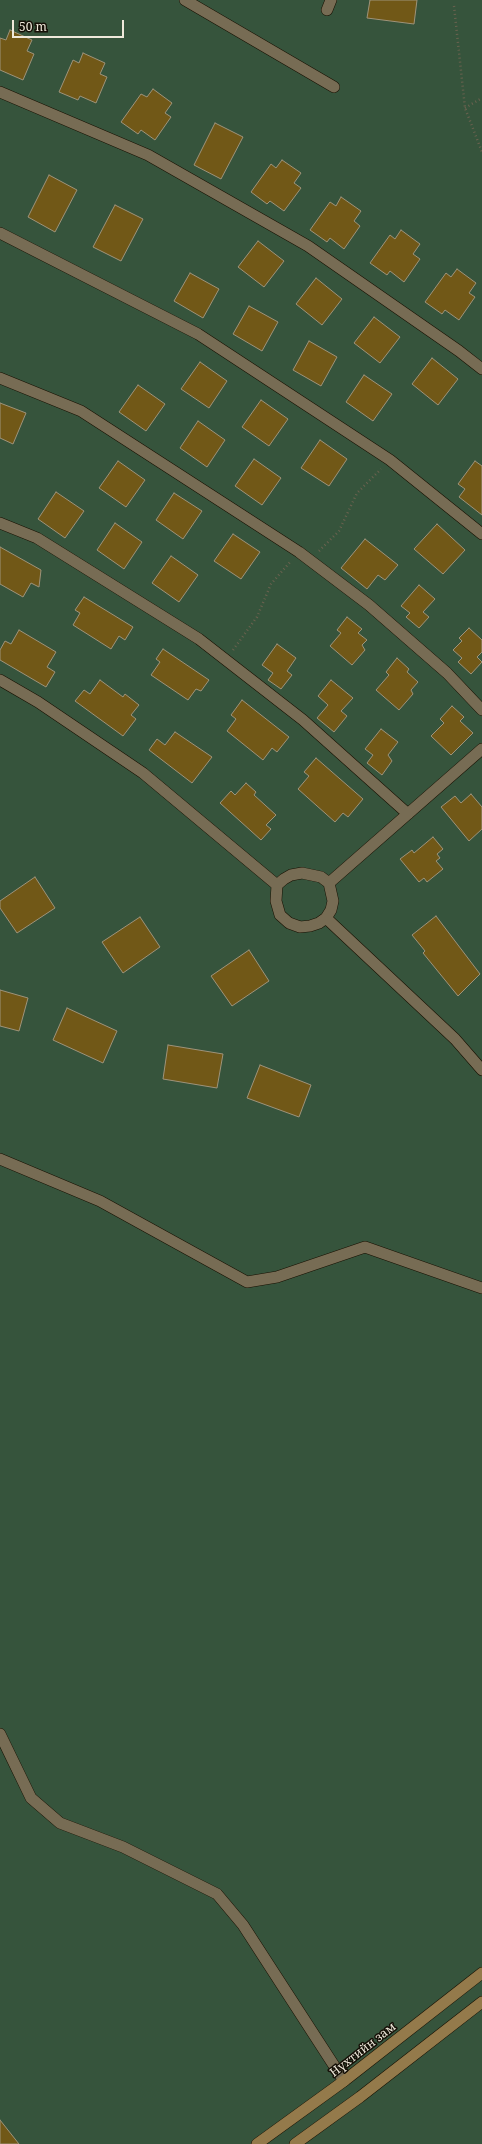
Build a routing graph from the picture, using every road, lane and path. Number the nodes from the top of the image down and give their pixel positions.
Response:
1 (185, 0) edge
2 (454, 6) dead end
3 (334, 87) dead end
4 (0, 92) edge
5 (482, 98) edge
6 (465, 108) junction
7 (482, 152) edge
8 (0, 233) edge
9 (482, 369) edge
10 (0, 378) edge
11 (390, 460) junction
12 (0, 523) edge
13 (482, 534) edge
14 (299, 552) junction
15 (310, 560) junction
16 (225, 660) junction
17 (0, 680) edge
18 (482, 710) edge
19 (482, 749) edge
20 (408, 814) junction
21 (330, 883) junction
22 (277, 885) junction
23 (326, 918) junction
24 (482, 1070) edge
25 (0, 1159) edge
26 (482, 1288) edge
27 (0, 1734) edge
28 (482, 1973) edge
29 (482, 2002) edge
30 (344, 2081) junction
31 (257, 2144) edge
32 (295, 2144) edge

1 - 3 street
2 - 6 path
4 - 9 street
5 - 6 path
6 - 7 path
8 - 11 street
10 - 14 street
11 - 13 street
11 - 15 path
12 - 16 street
14 - 15 street
14 - 16 path
15 - 18 street
16 - 20 street
17 - 22 street
19 - 20 street
20 - 21 street
21 - 22 street
21 - 23 street
22 - 23 street
23 - 24 street
25 - 26 street
27 - 30 street
28 - 30 main road, Нүхтийн зам
29 - 32 main road
30 - 31 main road, Нүхтийн зам

